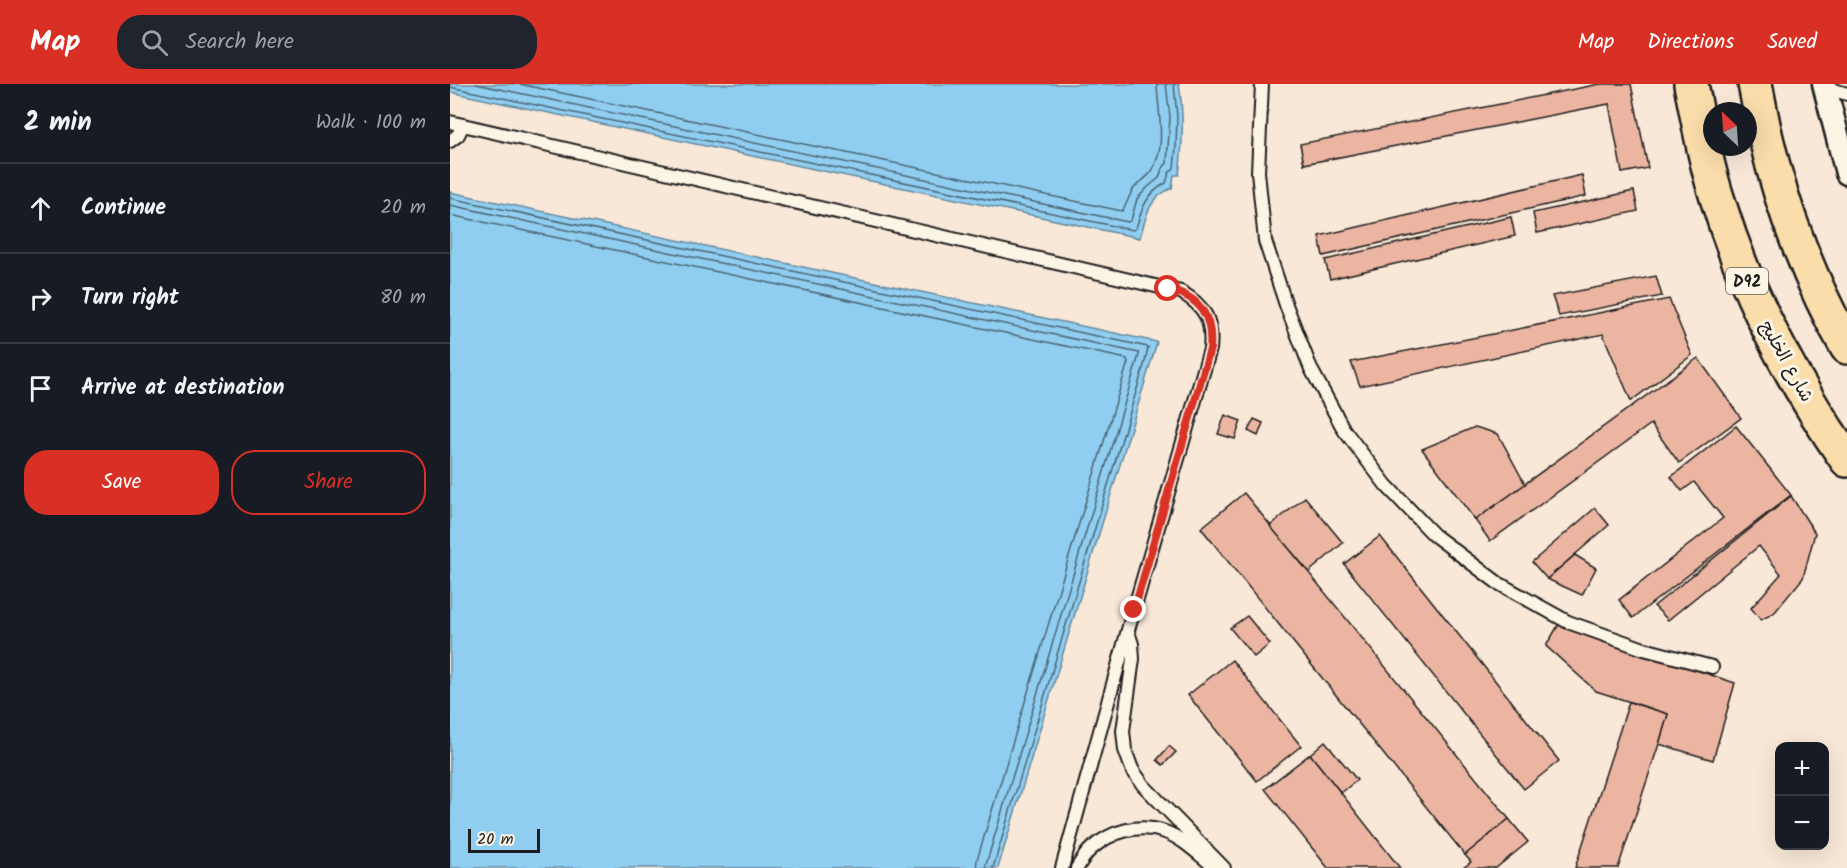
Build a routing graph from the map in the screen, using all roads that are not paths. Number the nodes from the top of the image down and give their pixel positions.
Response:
1 (1262, 84) edge
2 (1691, 84) edge
3 (1755, 84) edge
4 (1825, 86) edge
5 (1847, 94) edge
6 (456, 124) edge
7 (450, 141) edge
8 (1847, 173) edge
9 (1847, 347) edge
10 (1847, 460) edge
11 (1128, 630) junction
12 (1712, 667) dead end
13 (1062, 868) edge
14 (1077, 868) edge
15 (1217, 868) edge
16 (1224, 868) edge

1 - 12 lane
2 - 10 main road, شارع الخليج / D92
3 - 9 main road
4 - 5 lane
4 - 8 street
6 - 7 lane
6 - 11 lane
11 - 13 lane
11 - 16 lane
14 - 15 lane

